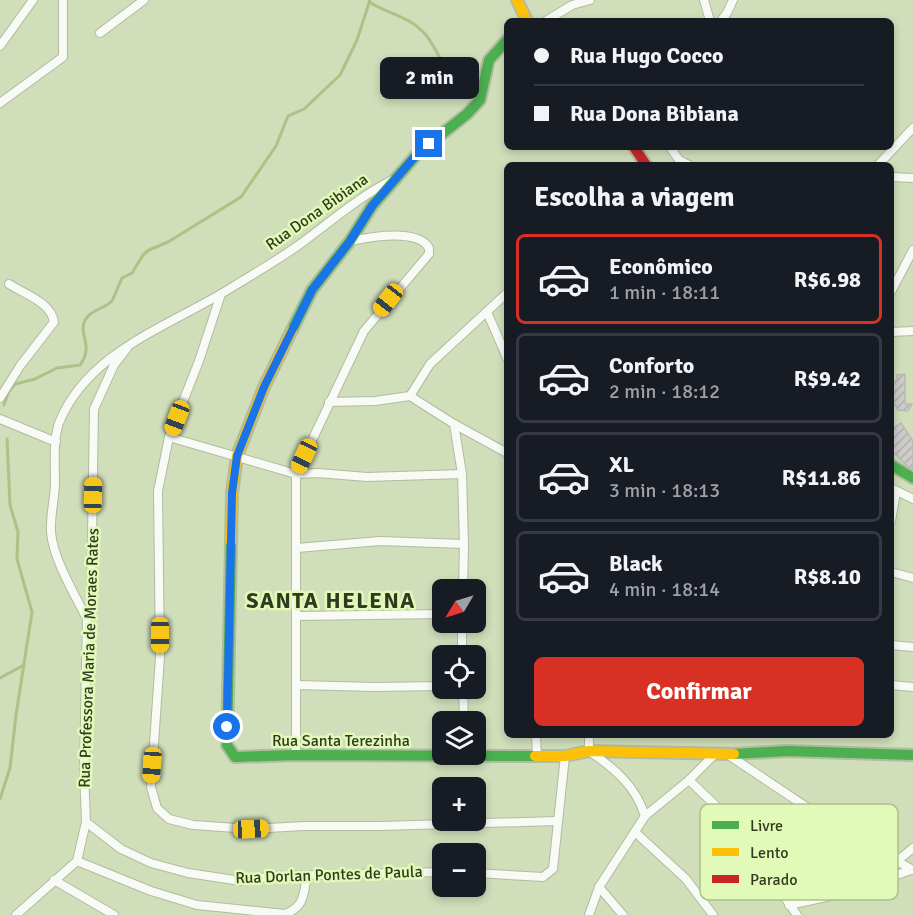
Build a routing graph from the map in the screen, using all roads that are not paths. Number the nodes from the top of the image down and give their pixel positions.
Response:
1 (33, 0) edge
2 (63, 0) edge
3 (144, 0) edge
4 (590, 0) edge
5 (704, 0) edge
6 (733, 0) edge
7 (517, 2) edge
8 (573, 2) edge
9 (525, 18) edge
10 (550, 18) edge
11 (709, 18) edge
12 (724, 18) edge
13 (100, 33) dead end
14 (504, 43) edge
15 (0, 46) edge
16 (0, 103) edge
17 (912, 130) edge
18 (894, 149) edge
19 (672, 150) edge
20 (893, 150) edge
21 (683, 162) edge
22 (881, 162) edge
23 (894, 177) edge
24 (397, 178) junction
25 (913, 178) edge
26 (350, 241) junction
27 (913, 250) edge
28 (9, 284) dead end
29 (894, 286) edge
30 (221, 294) junction
31 (504, 296) edge
32 (487, 312) junction
33 (913, 331) edge
34 (894, 332) edge
35 (129, 346) junction
36 (504, 351) edge
37 (411, 396) junction
38 (0, 398) edge
39 (329, 402) junction
40 (0, 419) edge
41 (454, 424) junction
42 (169, 437) junction
43 (56, 442) junction
44 (504, 451) edge
45 (237, 456) junction
46 (894, 468) edge
47 (296, 474) junction
48 (462, 474) junction
49 (913, 478) edge
50 (894, 490) edge
51 (913, 499) edge
52 (464, 544) junction
53 (297, 548) junction
54 (894, 573) edge
55 (913, 578) edge
56 (463, 579) edge
57 (432, 614) edge
58 (296, 616) junction
59 (87, 619) junction
60 (894, 645) edge
61 (913, 647) edge
62 (297, 685) junction
63 (894, 685) edge
64 (432, 686) edge
65 (913, 687) edge
66 (536, 738) edge
67 (589, 738) edge
68 (589, 751) junction
69 (721, 753) junction
70 (296, 755) junction
71 (432, 755) edge
72 (913, 755) edge
73 (486, 756) edge
74 (565, 756) junction
75 (537, 757) junction
76 (689, 780) junction
77 (714, 804) edge
78 (800, 804) edge
79 (645, 816) junction
80 (557, 821) junction
81 (86, 822) junction
82 (635, 832) junction
83 (913, 848) edge
84 (898, 860) edge
85 (77, 861) junction
86 (898, 862) edge
87 (912, 870) edge
88 (432, 872) edge
89 (486, 874) edge
90 (307, 876) junction
91 (54, 880) junction
92 (599, 887) junction
93 (700, 898) edge
94 (702, 900) edge
95 (786, 900) edge
96 (818, 900) edge
97 (789, 905) junction
98 (16, 915) edge
99 (114, 915) edge
100 (590, 915) edge
101 (622, 915) edge
102 (713, 915) edge
103 (797, 915) edge

1 - 15 street
2 - 16 street
3 - 13 street
4 - 8 street
5 - 11 street
6 - 12 street
7 - 9 street
8 - 10 street
14 - 24 street, Rua Dona Bibiana
17 - 18 street
19 - 21 street
20 - 22 street
23 - 25 street
24 - 26 street
24 - 30 street, Rua Dona Bibiana
26 - 39 street
26 - 45 street
27 - 29 street
28 - 38 street
30 - 35 street, Rua Dona Bibiana
30 - 42 street
31 - 32 street
32 - 36 street
32 - 37 street
33 - 34 street
35 - 43 street, Rua Dona Bibiana
35 - 59 street, Rua Professora Maria de Moraes Rates
37 - 39 street
37 - 41 street
39 - 47 street
40 - 43 street
41 - 44 street
41 - 48 street
42 - 45 street
42 - 80 street
43 - 59 street, Rua Dona Bibiana
45 - 47 street
45 - 70 street, Rua Santa Terezinha
46 - 49 street
47 - 48 street
47 - 53 street
48 - 52 street
50 - 51 street
52 - 53 street
52 - 56 street
53 - 58 street
54 - 55 street
57 - 58 street
58 - 62 street
59 - 81 street, Rua Professora Maria de Moraes Rates
60 - 61 street
62 - 64 street
62 - 70 street
63 - 65 street
66 - 75 street
67 - 68 street
68 - 69 street, Rua Santa Terezinha
68 - 74 street, Rua Santa Terezinha
68 - 79 street
69 - 72 street, Rua Santa Terezinha
69 - 76 street
69 - 78 street
70 - 71 street, Rua Santa Terezinha
73 - 75 street, Rua Santa Terezinha
74 - 75 street, Rua Santa Terezinha
74 - 80 street
76 - 77 street
76 - 79 street
79 - 82 street
80 - 89 street
81 - 85 street, Rua Professora Maria de Moraes Rates
81 - 90 street, Rua Dorlan Pontes de Paula
82 - 92 street
82 - 93 street
83 - 84 street
85 - 90 street
85 - 91 street
86 - 87 street
88 - 90 street, Rua Dorlan Pontes de Paula
91 - 98 street
91 - 99 street
92 - 100 street
92 - 101 street
94 - 102 street
95 - 97 street
96 - 97 street
97 - 103 street

